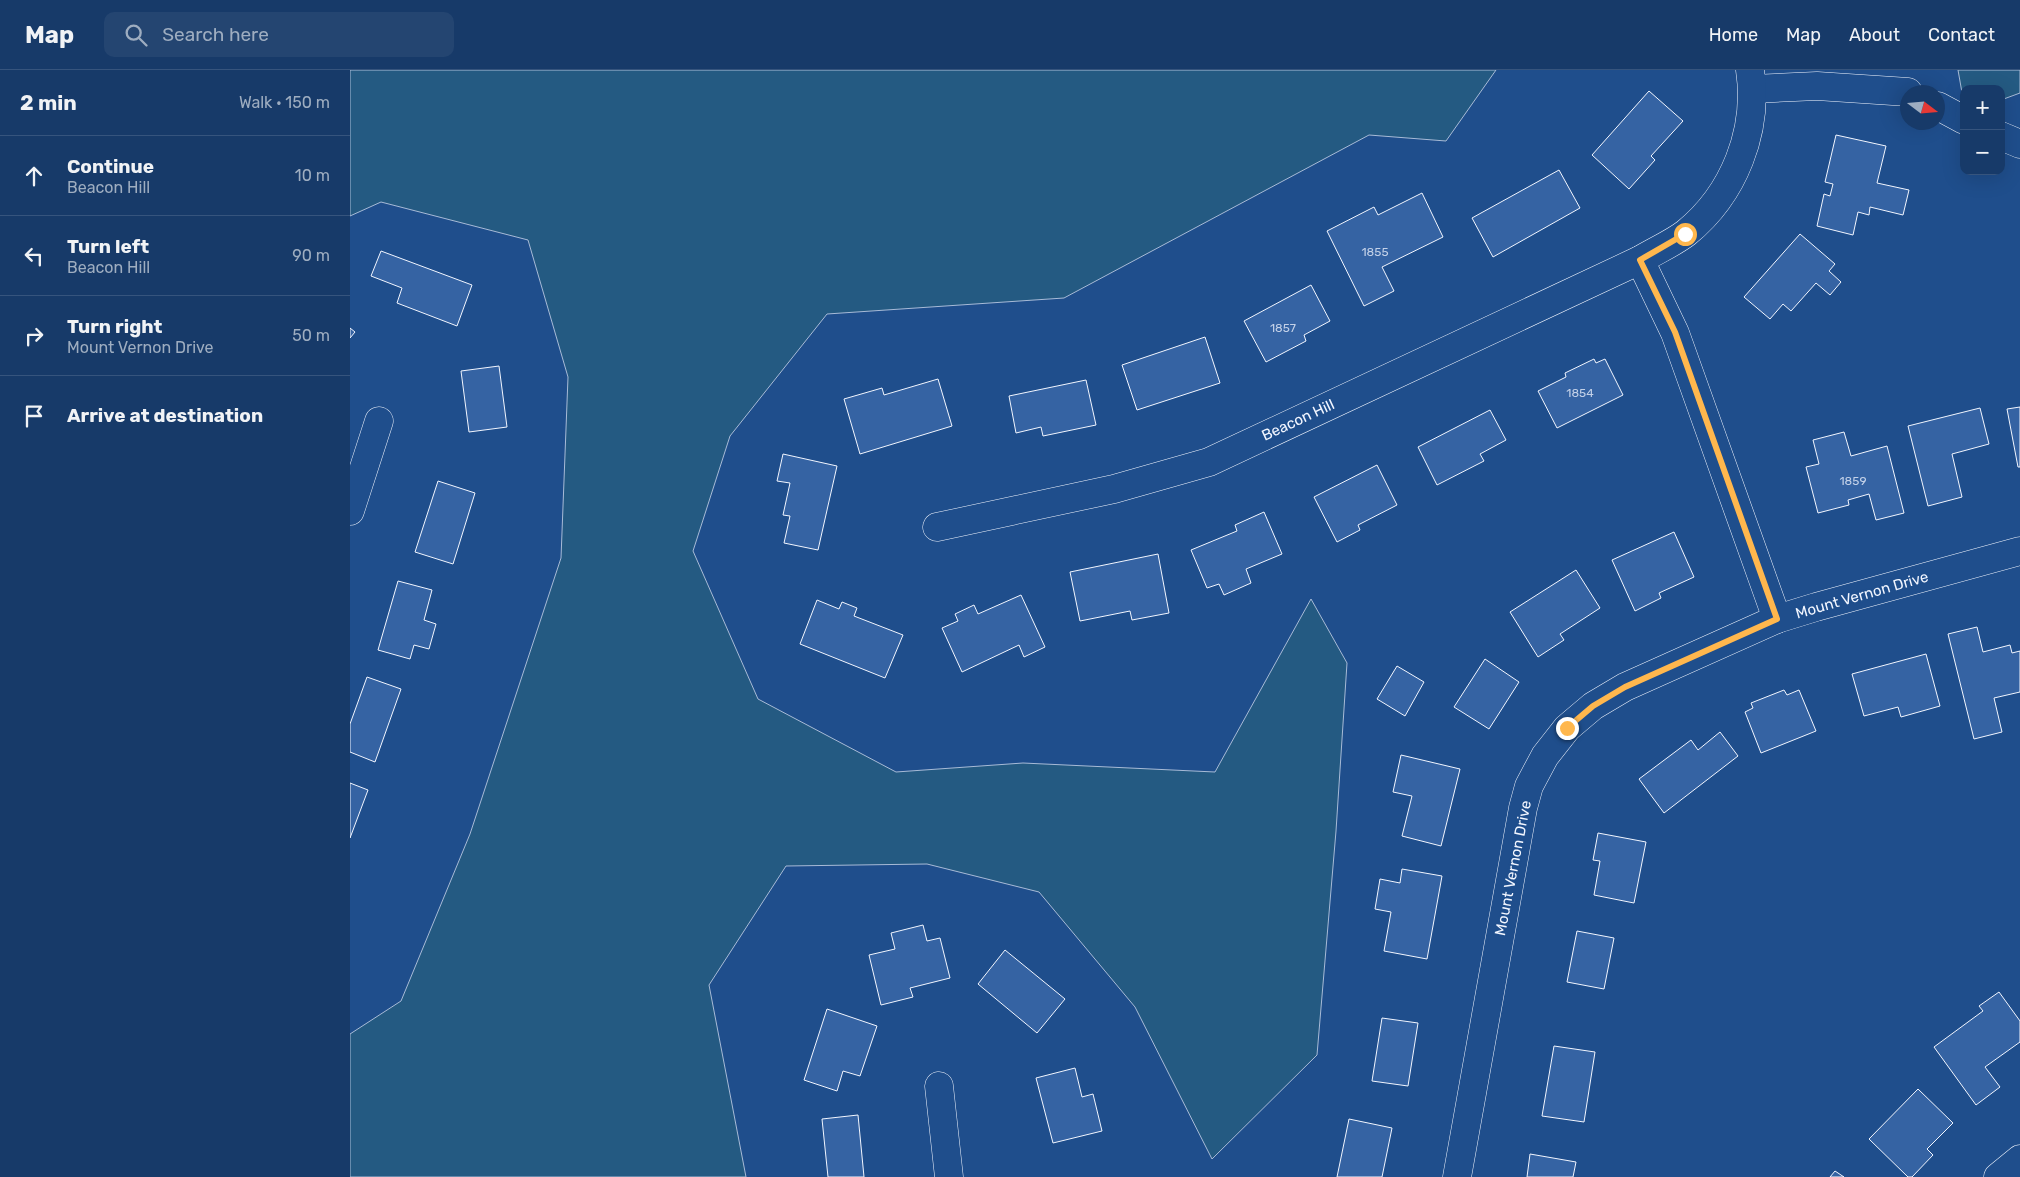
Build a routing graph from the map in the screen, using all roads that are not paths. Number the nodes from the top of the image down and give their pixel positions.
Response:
1 (1751, 79) edge
2 (1900, 91) edge
3 (1945, 110) edge
4 (1960, 118) edge
5 (2005, 138) edge
6 (2020, 144) edge
7 (1640, 260) junction
8 (380, 421) dead end
9 (350, 511) edge
10 (937, 527) dead end
11 (2020, 551) edge
12 (1777, 619) junction
13 (939, 1086) dead end
14 (2020, 1159) edge
15 (949, 1177) edge
16 (1457, 1177) edge
17 (1998, 1177) edge

1 - 2 street
1 - 7 street, Beacon Hill
3 - 4 street
5 - 6 street
7 - 10 street, Beacon Hill
7 - 12 street
8 - 9 street
11 - 12 street, Mount Vernon Drive
12 - 16 street, Mount Vernon Drive
13 - 15 street
14 - 17 street

